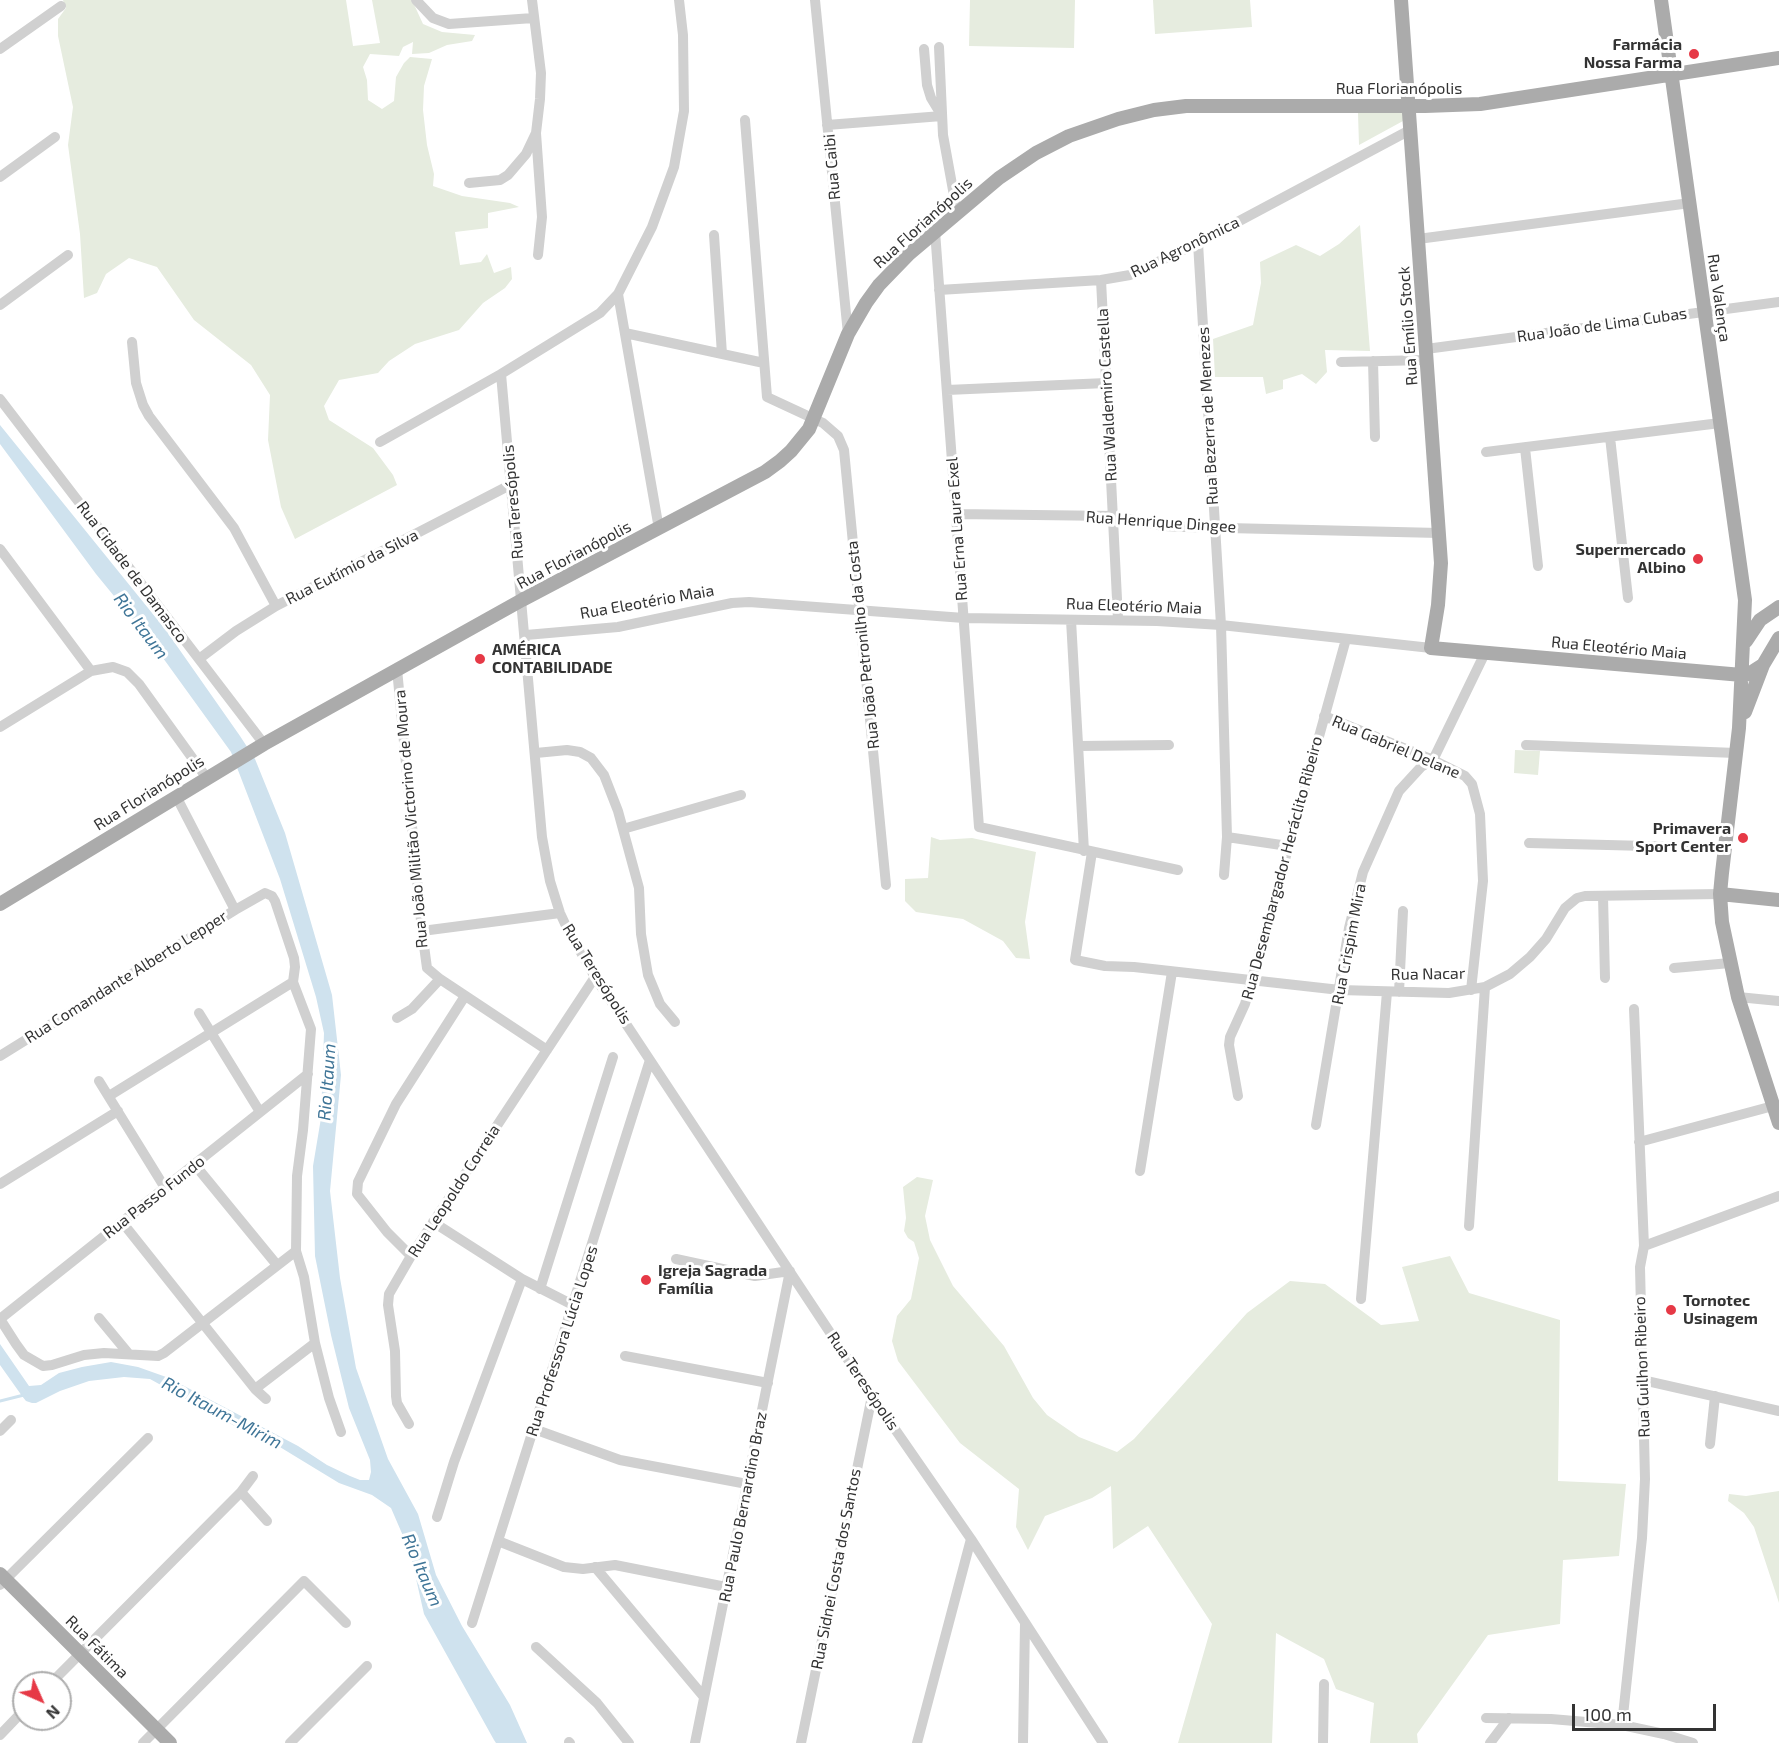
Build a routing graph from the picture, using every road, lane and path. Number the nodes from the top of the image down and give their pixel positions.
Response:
1 (416, 0) edge
2 (532, 0) edge
3 (679, 0) edge
4 (815, 0) edge
5 (1401, 0) edge
6 (1661, 0) edge
7 (61, 6) dead end
8 (533, 18) junction
9 (939, 47) dead end
10 (0, 49) edge
11 (924, 49) dead end
12 (1779, 58) edge
13 (1672, 75) junction
14 (1408, 106) junction
15 (942, 116) junction
16 (745, 120) dead end
17 (828, 125) junction
18 (1410, 130) junction
19 (536, 133) junction
20 (55, 137) dead end
21 (0, 177) edge
22 (469, 183) dead end
23 (1689, 203) junction
24 (957, 212) junction
25 (935, 231) junction
26 (714, 235) dead end
27 (1418, 239) junction
28 (1198, 243) junction
29 (68, 255) dead end
30 (538, 255) dead end
31 (1101, 280) junction
32 (939, 290) junction
33 (618, 294) junction
34 (1779, 302) edge
35 (0, 305) edge
36 (1705, 312) junction
37 (625, 333) junction
38 (848, 334) junction
39 (132, 342) dead end
40 (722, 354) junction
41 (1426, 354) junction
42 (1372, 361) junction
43 (1341, 362) dead end
44 (764, 363) junction
45 (501, 374) junction
46 (1106, 383) junction
47 (947, 390) junction
48 (0, 399) edge
49 (814, 418) junction
50 (1720, 423) junction
51 (1375, 437) dead end
52 (1610, 437) junction
53 (380, 442) dead end
54 (1525, 448) junction
55 (1486, 452) dead end
56 (512, 484) junction
57 (956, 514) junction
58 (1113, 516) junction
59 (1215, 528) junction
60 (659, 529) junction
61 (1439, 533) junction
62 (0, 549) edge
63 (1538, 566) dead end
64 (1628, 598) dead end
65 (522, 600) junction
66 (1745, 600) junction
67 (276, 606) junction
68 (1779, 607) edge
69 (860, 610) junction
70 (1779, 615) edge
71 (1764, 616) junction
72 (964, 618) junction
73 (1118, 619) junction
74 (1071, 620) junction
75 (1779, 622) edge
76 (1221, 626) junction
77 (526, 635) junction
78 (1779, 638) edge
79 (1346, 639) junction
80 (1431, 648) junction
81 (1744, 652) junction
82 (1485, 653) junction
83 (199, 659) junction
84 (1763, 665) junction
85 (397, 669) junction
86 (91, 671) junction
87 (1742, 675) junction
88 (1324, 716) junction
89 (0, 726) edge
90 (1739, 728) junction
91 (264, 744) junction
92 (1169, 745) dead end
93 (1526, 745) dead end
94 (1078, 746) junction
95 (536, 753) junction
96 (1736, 753) junction
97 (1433, 760) junction
98 (206, 777) junction
99 (741, 795) dead end
100 (176, 796) junction
101 (623, 829) junction
102 (1227, 837) junction
103 (1529, 843) dead end
104 (1288, 846) junction
105 (1725, 848) junction
106 (1088, 852) junction
107 (1178, 870) dead end
108 (1224, 875) dead end
109 (886, 885) dead end
110 (1720, 894) junction
111 (1603, 896) junction
112 (1779, 900) edge
113 (0, 904) edge
114 (235, 910) junction
115 (1403, 911) dead end
116 (560, 913) junction
117 (422, 932) junction
118 (1730, 963) junction
119 (1674, 968) dead end
120 (1172, 972) junction
121 (595, 977) junction
122 (1605, 978) dead end
123 (440, 979) junction
124 (1250, 981) junction
125 (293, 982) junction
126 (1485, 987) junction
127 (1340, 990) junction
128 (1471, 990) junction
129 (1387, 992) junction
130 (1399, 992) junction
131 (465, 996) junction
132 (1738, 997) junction
133 (1779, 1000) edge
134 (1634, 1009) dead end
135 (200, 1013) dead end
136 (397, 1018) dead end
137 (675, 1022) dead end
138 (212, 1032) junction
139 (547, 1050) junction
140 (0, 1056) edge
141 (613, 1057) dead end
142 (650, 1060) junction
143 (308, 1074) junction
144 (99, 1081) dead end
145 (109, 1096) junction
146 (1238, 1096) dead end
147 (1773, 1106) junction
148 (118, 1111) junction
149 (260, 1112) junction
150 (1779, 1124) edge
151 (1316, 1125) dead end
152 (1639, 1142) junction
153 (195, 1165) junction
154 (1140, 1171) dead end
155 (0, 1184) edge
156 (165, 1188) junction
157 (1779, 1196) edge
158 (122, 1222) junction
159 (433, 1222) junction
160 (1469, 1226) dead end
161 (1644, 1246) junction
162 (296, 1251) junction
163 (411, 1256) junction
164 (676, 1259) dead end
165 (277, 1265) junction
166 (790, 1271) junction
167 (522, 1279) junction
168 (540, 1289) junction
169 (1361, 1299) dead end
170 (573, 1305) junction
171 (99, 1318) dead end
172 (0, 1319) edge
173 (203, 1323) junction
174 (315, 1343) junction
175 (128, 1353) junction
176 (625, 1356) dead end
177 (1643, 1380) junction
178 (768, 1383) junction
179 (255, 1389) junction
180 (872, 1396) junction
181 (1715, 1396) junction
182 (266, 1399) dead end
183 (1779, 1411) edge
184 (11, 1420) dead end
185 (409, 1424) dead end
186 (534, 1429) junction
187 (0, 1431) edge
188 (342, 1432) dead end
189 (148, 1438) dead end
190 (1710, 1444) dead end
191 (253, 1476) dead end
192 (747, 1484) junction
193 (241, 1492) junction
194 (437, 1517) dead end
195 (267, 1521) dead end
196 (971, 1539) junction
197 (498, 1541) junction
198 (595, 1568) junction
199 (2, 1580) edge
200 (726, 1587) junction
201 (346, 1623) dead end
202 (472, 1623) dead end
203 (1025, 1623) junction
204 (536, 1647) dead end
205 (80, 1654) junction
206 (366, 1666) dead end
207 (63, 1671) edge
208 (1324, 1684) dead end
209 (704, 1697) junction
210 (1486, 1718) dead end
211 (1509, 1718) junction
212 (12, 1722) edge
213 (1622, 1725) junction
214 (157, 1730) junction
215 (0, 1735) edge
216 (143, 1743) edge
217 (170, 1743) edge
218 (290, 1743) edge
219 (629, 1743) edge
220 (695, 1743) edge
221 (801, 1743) edge
222 (917, 1743) edge
223 (1023, 1743) edge
224 (1103, 1743) edge
225 (1323, 1743) edge
226 (1490, 1743) edge
227 (1693, 1743) edge

1 - 8 street
2 - 8 street
3 - 33 street
4 - 17 street, Rua Caibi
5 - 14 main road, Rua Emílio Stock
6 - 13 main road, Rua Valença
7 - 10 street
8 - 19 street
9 - 15 street
11 - 15 street
12 - 13 main road, Rua Florianópolis
13 - 14 main road, Rua Florianópolis
13 - 23 main road, Rua Valença
14 - 18 main road, Rua Emílio Stock
14 - 24 main road, Rua Florianópolis
15 - 17 street
15 - 24 street
16 - 44 street
17 - 38 street, Rua Caibi
18 - 27 main road, Rua Emílio Stock
18 - 28 street, Rua Agronômica
19 - 22 street
19 - 30 street
20 - 21 street
23 - 27 street
23 - 36 main road, Rua Valença
24 - 25 main road, Rua Florianópolis
25 - 32 street, Rua Erna Laura Exel
25 - 38 main road, Rua Florianópolis
26 - 40 street
27 - 41 main road, Rua Emílio Stock
28 - 31 street, Rua Agronômica
28 - 59 street, Rua Bezerra de Menezes
29 - 35 street
31 - 32 street, Rua Agronômica
31 - 46 street, Rua Waldemiro Castella
32 - 47 street, Rua Erna Laura Exel
33 - 37 street
33 - 45 street
34 - 36 street, Rua João de Lima Cubas
36 - 41 street, Rua João de Lima Cubas
36 - 50 main road, Rua Valença
37 - 40 street
37 - 60 street
38 - 49 main road, Rua Florianópolis
39 - 67 street
40 - 44 street
41 - 42 street, Rua João de Lima Cubas
41 - 61 main road, Rua Emílio Stock
42 - 43 street, Rua João de Lima Cubas
42 - 51 street
44 - 49 street, Rua João Petronilho da Costa
45 - 53 street
45 - 56 street, Rua Teresópolis
46 - 47 street
46 - 58 street, Rua Waldemiro Castella
47 - 57 street, Rua Erna Laura Exel
48 - 83 street, Rua Cidade de Damasco
49 - 60 main road, Rua Florianópolis
49 - 69 street, Rua João Petronilho da Costa
50 - 52 street
50 - 66 main road, Rua Valença
52 - 54 street
52 - 64 street
54 - 55 street
54 - 63 street
56 - 65 street, Rua Teresópolis
56 - 67 street, Rua Eutímio da Silva
57 - 58 street, Rua Henrique Dingee
57 - 72 street, Rua Erna Laura Exel
58 - 59 street, Rua Henrique Dingee
58 - 73 street, Rua Waldemiro Castella
59 - 61 street, Rua Henrique Dingee
59 - 76 street, Rua Bezerra de Menezes
60 - 65 main road, Rua Florianópolis
61 - 80 main road, Rua Emílio Stock
62 - 86 street
65 - 77 street, Rua Teresópolis
65 - 85 main road, Rua Florianópolis
66 - 71 main road
66 - 81 main road, Rua Valença
67 - 83 street, Rua Eutímio da Silva
68 - 71 main road
69 - 72 street, Rua Eleotério Maia
69 - 77 street, Rua Eleotério Maia
69 - 109 street, Rua João Petronilho da Costa
70 - 71 main road
71 - 75 main road
71 - 81 main road
72 - 74 street, Rua Eleotério Maia
72 - 106 street, Rua Erna Laura Exel
73 - 74 street, Rua Eleotério Maia
73 - 76 street, Rua Eleotério Maia
74 - 94 street
76 - 79 street, Rua Eleotério Maia
76 - 102 street, Rua Bezerra de Menezes
77 - 95 street, Rua Teresópolis
78 - 84 main road
79 - 80 street, Rua Eleotério Maia
79 - 88 street, Rua Desembargador Heráclito Ribeiro
80 - 82 main road, Rua Eleotério Maia
81 - 84 main road
81 - 87 main road, Rua Valença
82 - 87 main road, Rua Eleotério Maia
82 - 97 street, Rua Crispim Mira
83 - 91 street, Rua Cidade de Damasco
84 - 87 main road
84 - 90 main road
85 - 91 main road, Rua Florianópolis
85 - 117 street, Rua João Militão Victorino de Moura
86 - 89 street
86 - 98 street
87 - 90 main road, Rua Valença
88 - 97 street, Rua Gabriel Delane
88 - 104 street, Rua Desembargador Heráclito Ribeiro
90 - 96 main road
91 - 98 main road, Rua Florianópolis
92 - 94 street
93 - 96 street
94 - 106 street
95 - 101 street
95 - 116 street, Rua Teresópolis
96 - 105 main road
97 - 127 street, Rua Crispim Mira
97 - 128 street, Rua Gabriel Delane
98 - 100 main road, Rua Florianópolis
99 - 101 street
100 - 113 main road, Rua Florianópolis
100 - 114 street, Rua Comandante Alberto Lepper
101 - 137 street
102 - 104 street
102 - 108 street, Rua Bezerra de Menezes
103 - 105 street
104 - 124 street, Rua Desembargador Heráclito Ribeiro
105 - 110 main road
106 - 107 street
106 - 120 street, Rua Nacar
110 - 111 street, Rua Nacar
110 - 112 main road, Rua Nacar
110 - 118 main road
111 - 122 street
111 - 126 street, Rua Nacar
114 - 125 street
114 - 140 street, Rua Comandante Alberto Lepper
115 - 130 street
116 - 117 street
116 - 121 street, Rua Teresópolis
117 - 123 street, Rua João Militão Victorino de Moura
118 - 119 street
118 - 132 main road
120 - 124 street, Rua Nacar
120 - 154 street
121 - 139 street, Rua Leopoldo Correia
121 - 142 street, Rua Teresópolis
123 - 131 street, Rua João Militão Victorino de Moura
123 - 136 street
124 - 127 street, Rua Nacar
124 - 146 street, Rua Desembargador Heráclito Ribeiro
125 - 138 street
125 - 143 street
126 - 128 street, Rua Nacar
126 - 160 street
127 - 129 street, Rua Nacar
127 - 151 street, Rua Crispim Mira
128 - 130 street, Rua Nacar
129 - 130 street, Rua Nacar
129 - 169 street
131 - 139 street, Rua João Militão Victorino de Moura
131 - 163 street
132 - 133 street
132 - 147 main road
134 - 152 street, Rua Guilhon Ribeiro
135 - 138 street
138 - 145 street
138 - 149 street
139 - 159 street, Rua Leopoldo Correia
141 - 168 street
142 - 166 street, Rua Teresópolis
142 - 170 street, Rua Professora Lúcia Lopes
143 - 149 street, Rua Passo Fundo
143 - 162 street
144 - 145 street
145 - 148 street
147 - 150 main road
147 - 152 street
148 - 155 street
148 - 156 street
149 - 153 street, Rua Passo Fundo
152 - 161 street, Rua Guilhon Ribeiro
153 - 156 street, Rua Passo Fundo
153 - 165 street
156 - 158 street, Rua Passo Fundo
157 - 161 street
158 - 172 street, Rua Passo Fundo
158 - 173 street
159 - 163 street, Rua Leopoldo Correia
159 - 167 street
161 - 177 street, Rua Guilhon Ribeiro
162 - 165 street
162 - 174 street
163 - 185 street, Rua Leopoldo Correia
164 - 166 street
165 - 173 street
166 - 178 street, Rua Paulo Bernardino Braz
166 - 180 street, Rua Teresópolis
167 - 168 street
167 - 194 street
168 - 170 street
170 - 186 street, Rua Professora Lúcia Lopes
171 - 175 street
172 - 175 street
173 - 175 street
173 - 179 street
174 - 179 street
174 - 188 street
176 - 178 street
177 - 181 street
177 - 213 street, Rua Guilhon Ribeiro
178 - 192 street, Rua Paulo Bernardino Braz
179 - 182 street
180 - 196 street, Rua Teresópolis
180 - 221 street, Rua Sidnei Costa dos Santos
181 - 183 street
181 - 190 street
184 - 187 street
186 - 192 street
186 - 197 street, Rua Professora Lúcia Lopes
189 - 199 street
191 - 193 street
192 - 200 street, Rua Paulo Bernardino Braz
193 - 195 street
193 - 205 street
196 - 203 street, Rua Teresópolis
196 - 222 street
197 - 198 street
197 - 202 street, Rua Professora Lúcia Lopes
198 - 200 street
198 - 209 street
199 - 205 main road, Rua Fátima
200 - 209 street, Rua Paulo Bernardino Braz
201 - 214 street
203 - 223 street
203 - 224 street, Rua Teresópolis
204 - 219 street
205 - 207 street
205 - 214 main road, Rua Fátima
206 - 218 street
208 - 225 street
209 - 220 street, Rua Paulo Bernardino Braz
210 - 211 street
211 - 213 street
211 - 226 street
212 - 215 street
213 - 227 street
214 - 216 street
214 - 217 main road, Rua Fátima

